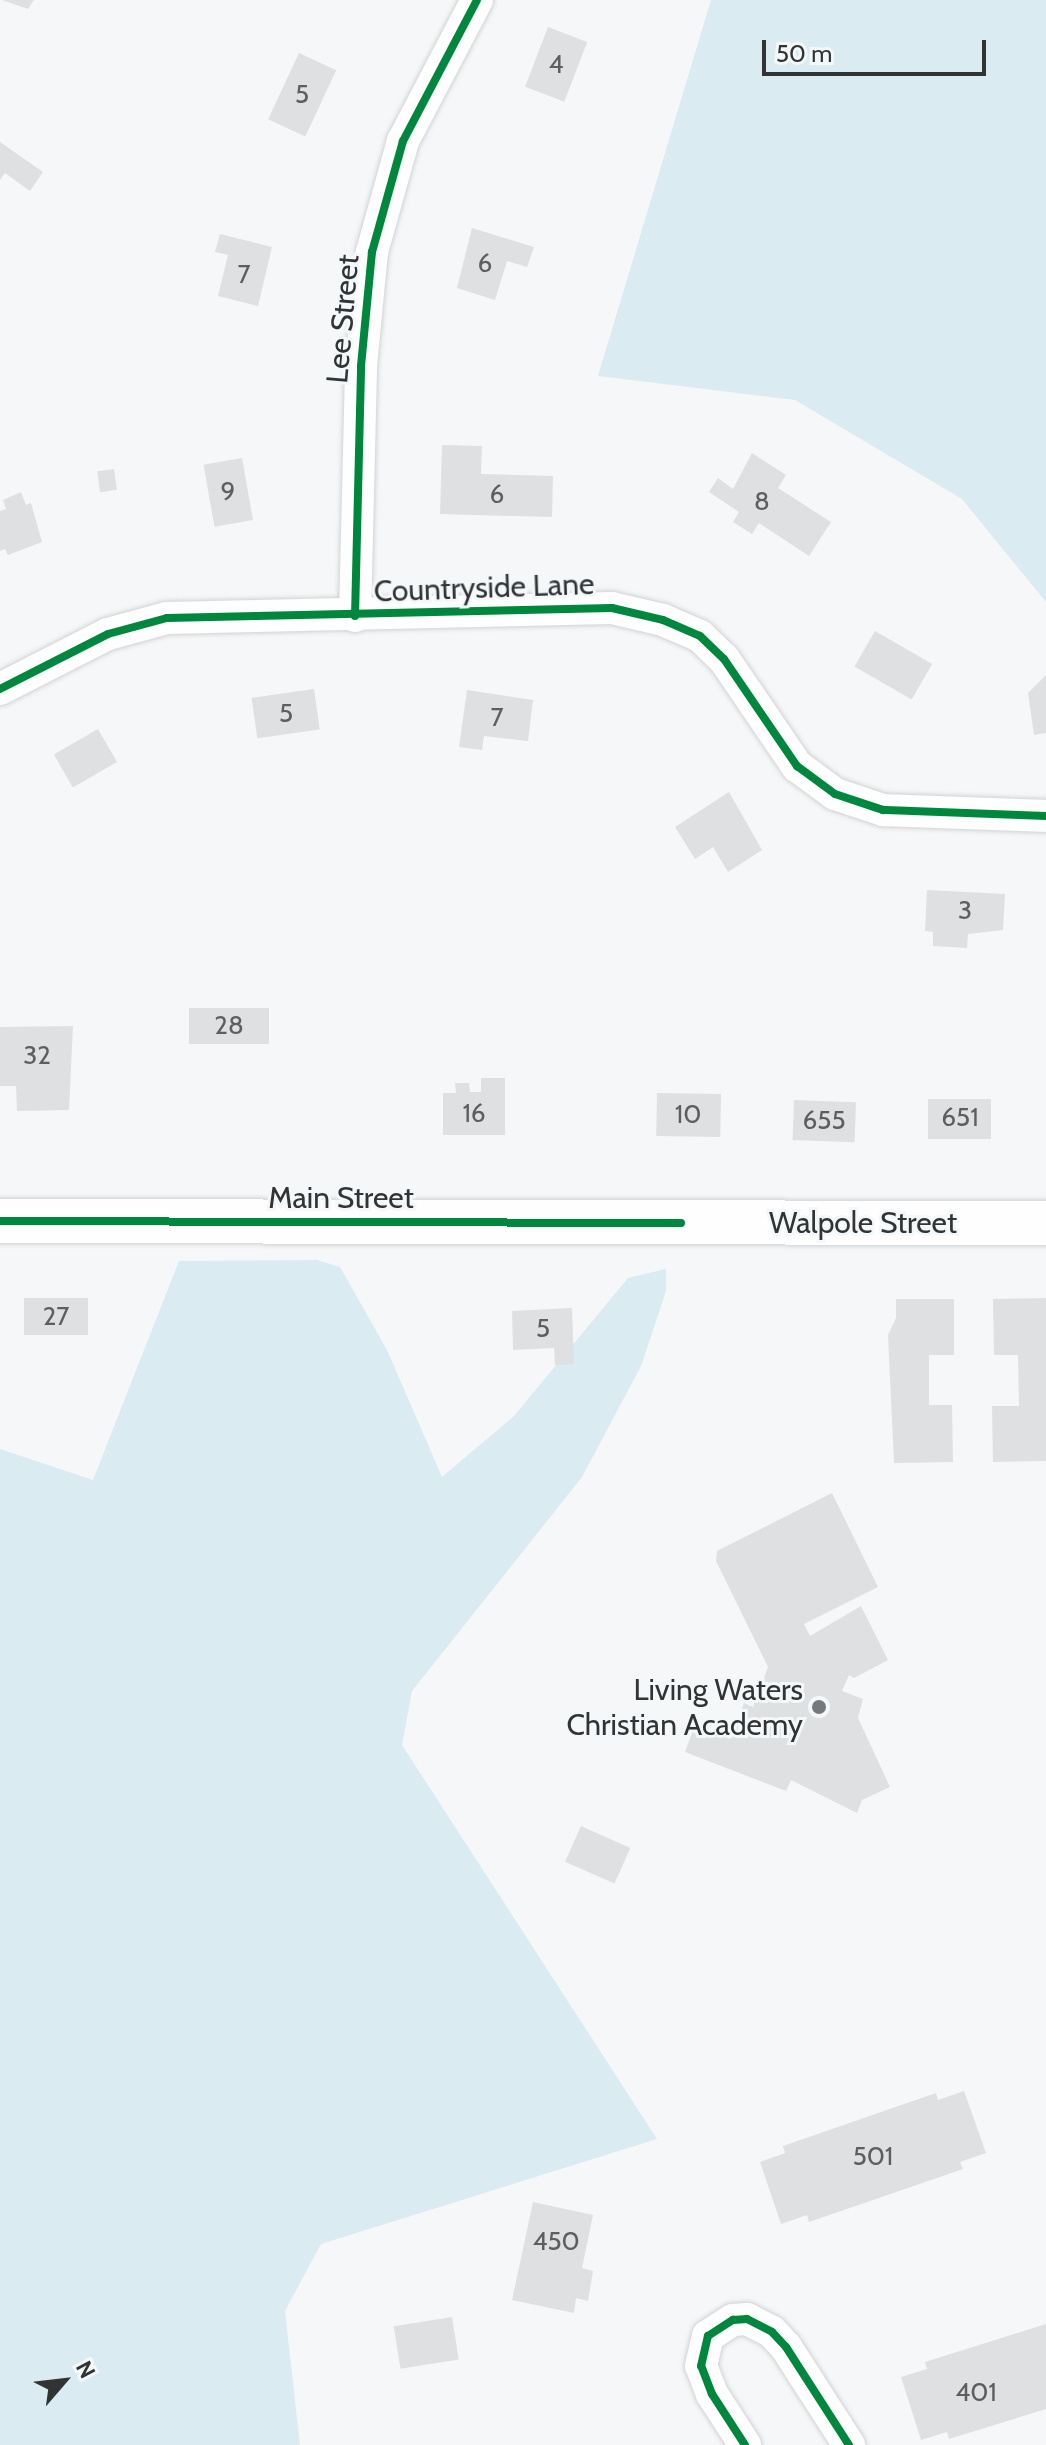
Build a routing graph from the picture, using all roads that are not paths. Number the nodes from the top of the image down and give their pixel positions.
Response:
1 (477, 0) edge
2 (355, 616) junction
3 (0, 689) edge
4 (1046, 816) edge
5 (0, 1221) edge
6 (681, 1223) joint
7 (1046, 1223) edge
8 (745, 2445) edge
9 (849, 2445) edge

1 - 2 street, Lee Street
2 - 3 street, Countryside Lane
2 - 4 street, Countryside Lane
5 - 6 main road, Main Street
6 - 7 main road, Walpole Street
8 - 9 street

